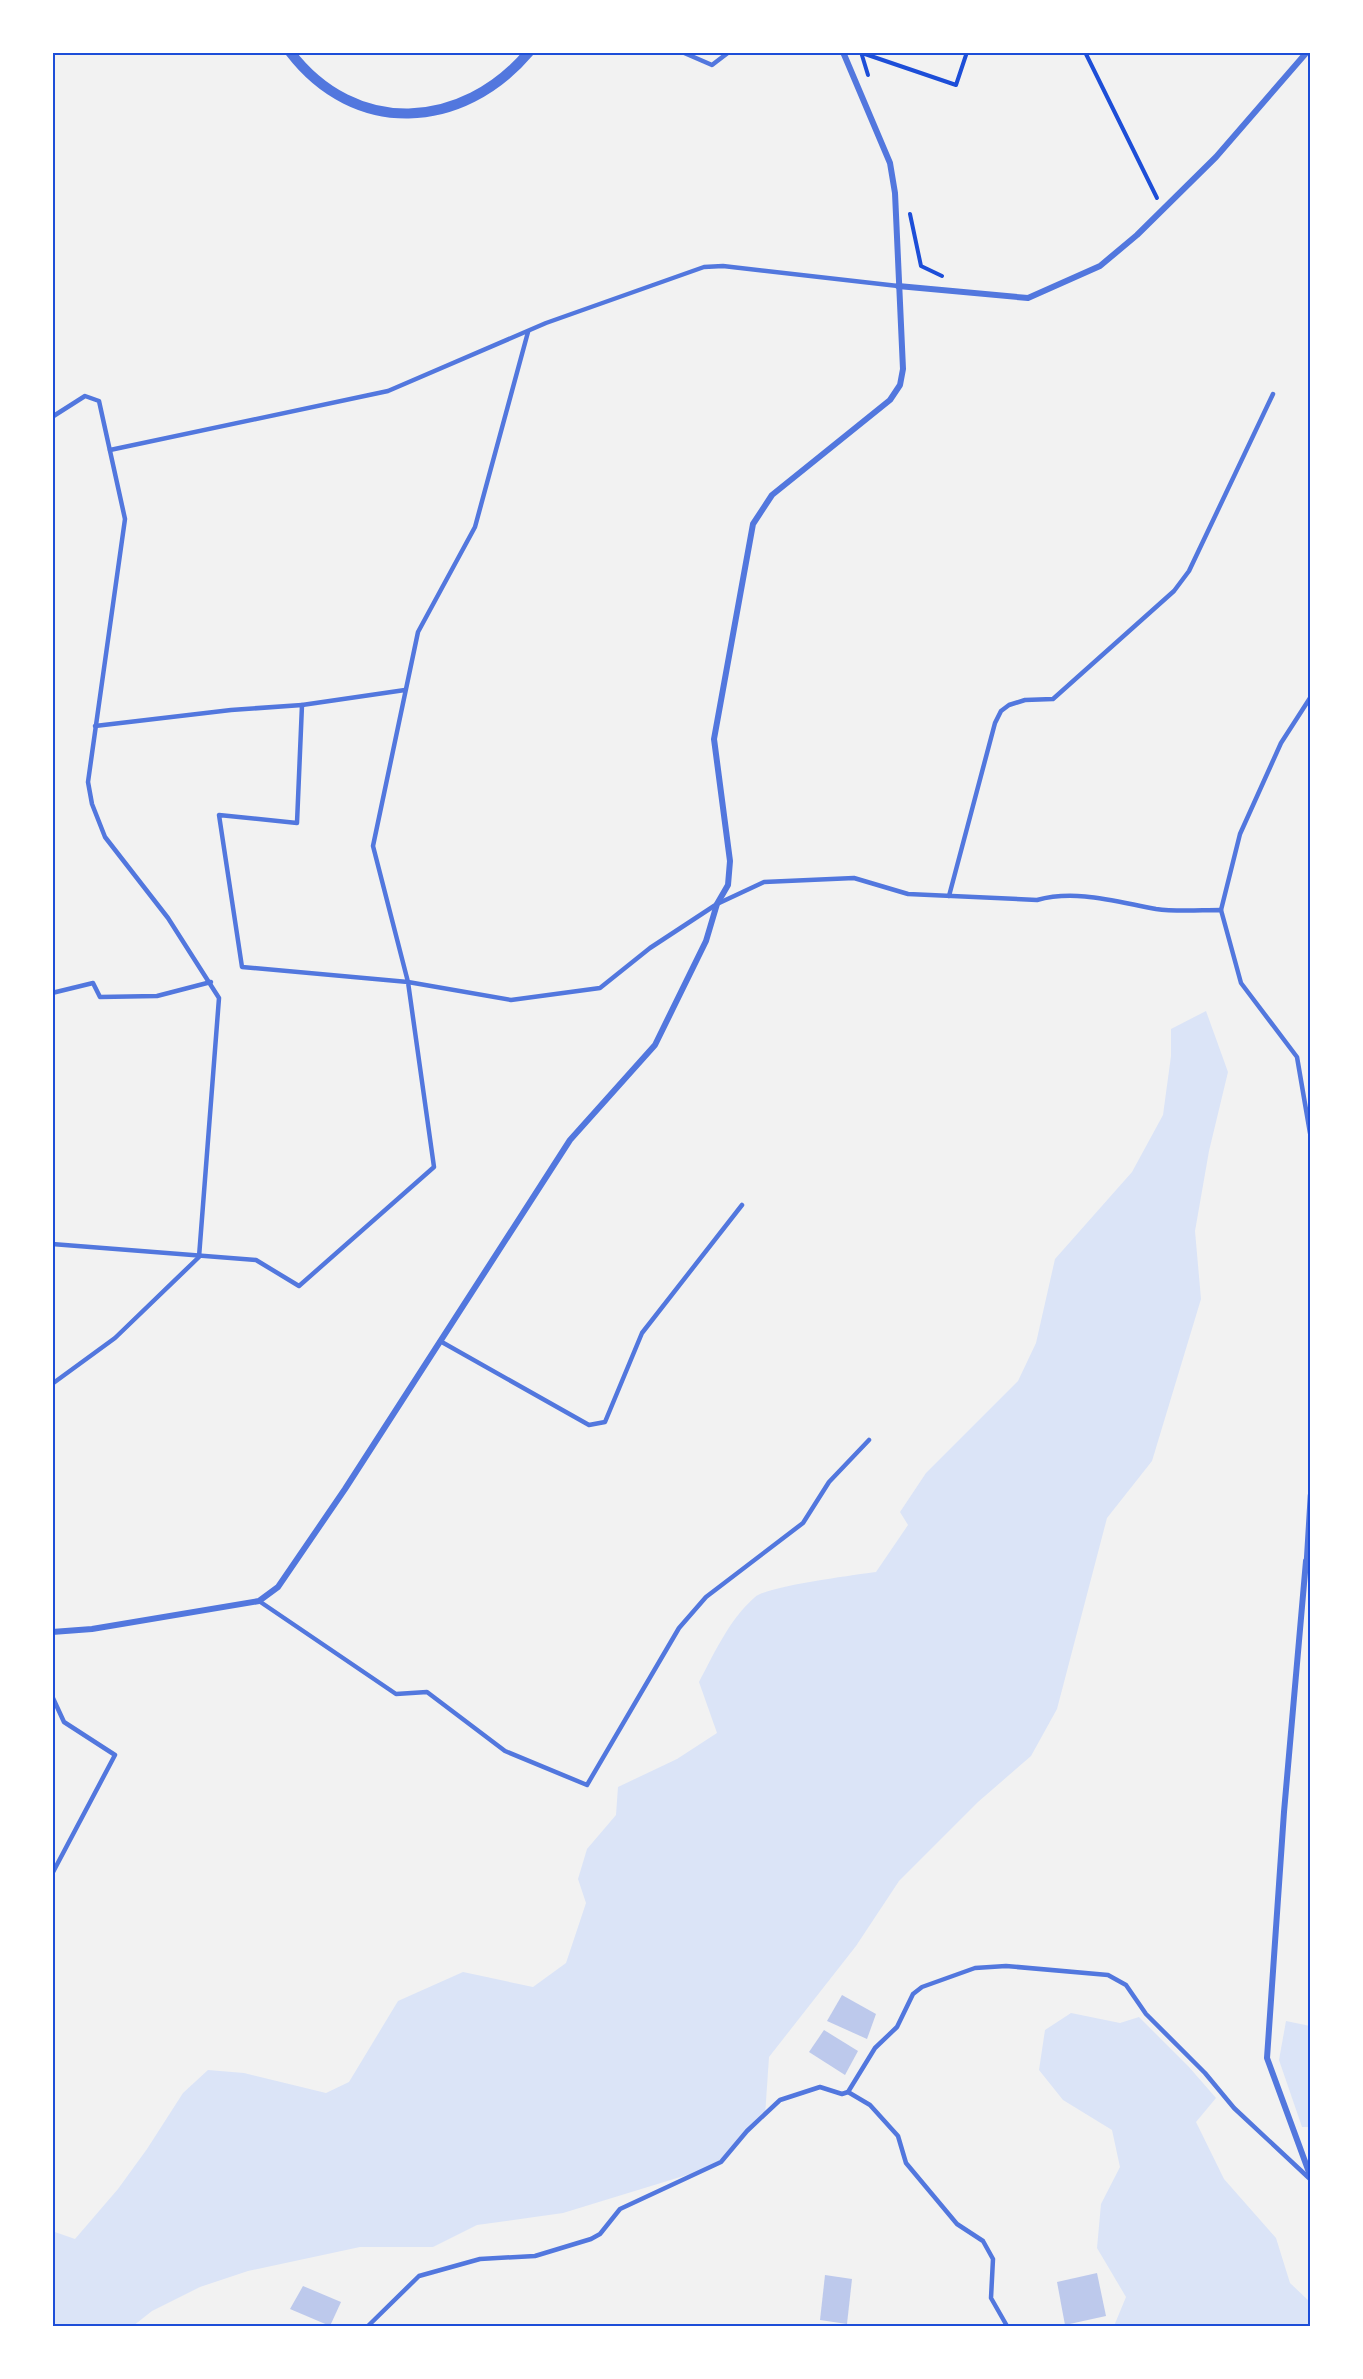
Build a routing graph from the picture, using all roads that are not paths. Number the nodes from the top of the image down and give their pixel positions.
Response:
1 (290, 52) edge
2 (529, 52) edge
3 (682, 52) edge
4 (729, 52) edge
5 (843, 52) edge
6 (1307, 52) edge
7 (693, 55) edge
8 (898, 286) junction
9 (528, 332) junction
10 (1273, 394) dead end
11 (52, 417) edge
12 (110, 450) junction
13 (405, 690) junction
14 (1311, 698) edge
15 (302, 705) junction
16 (95, 726) junction
17 (949, 896) junction
18 (717, 904) junction
19 (1221, 910) junction
20 (211, 982) junction
21 (408, 982) junction
22 (52, 993) edge
23 (1311, 1133) edge
24 (742, 1205) dead end
25 (52, 1244) edge
26 (200, 1257) junction
27 (440, 1341) junction
28 (52, 1384) edge
29 (869, 1440) dead end
30 (1311, 1495) edge
31 (1308, 1561) edge
32 (259, 1601) junction
33 (52, 1632) edge
34 (52, 1696) edge
35 (52, 1874) edge
36 (845, 2093) junction
37 (1311, 2177) edge
38 (368, 2326) edge
39 (1007, 2326) edge

1 - 2 street
3 - 7 lane
4 - 7 lane
5 - 8 street
6 - 8 street
8 - 9 lane
8 - 18 street
9 - 12 lane
9 - 13 lane
10 - 17 lane
11 - 12 lane
12 - 16 lane
13 - 15 lane
13 - 21 lane
14 - 19 lane
15 - 16 lane
15 - 21 lane
16 - 20 lane
17 - 18 lane
17 - 19 lane
18 - 21 lane
18 - 27 street
19 - 23 lane
20 - 22 lane
20 - 26 lane
21 - 26 lane
24 - 27 lane
25 - 26 lane
26 - 28 lane
27 - 32 street
29 - 32 lane
30 - 31 lane
31 - 37 street
32 - 33 street
34 - 35 lane
36 - 37 lane
36 - 38 lane
36 - 39 lane

